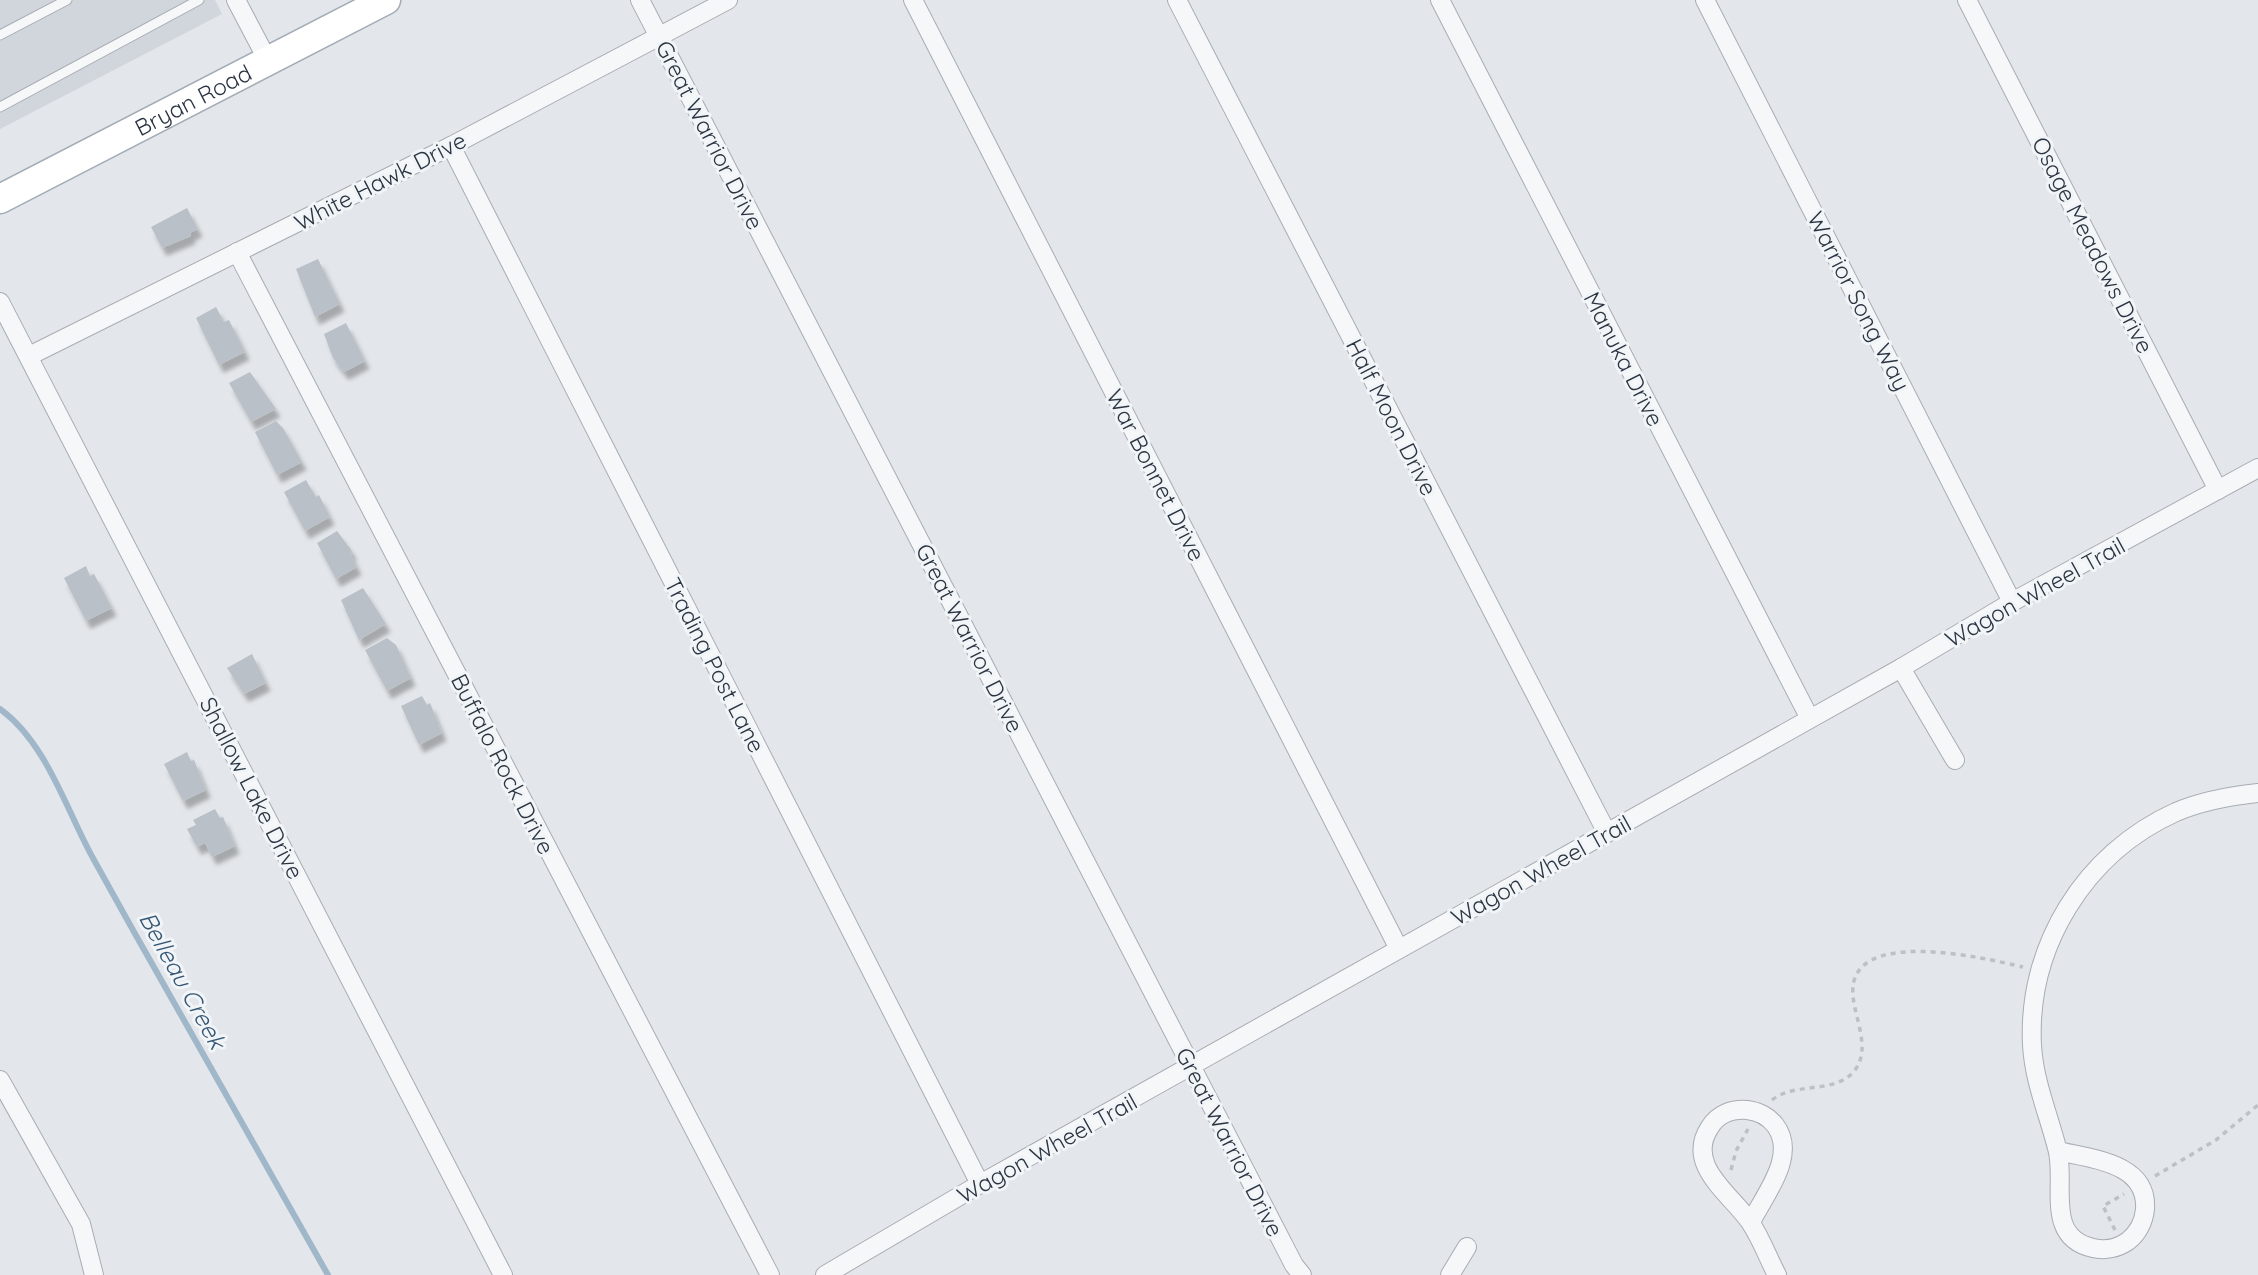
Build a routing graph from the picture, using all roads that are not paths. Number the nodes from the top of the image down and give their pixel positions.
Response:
1 (67, 0) edge
2 (199, 0) edge
3 (236, 0) edge
4 (386, 0) edge
5 (640, 0) edge
6 (728, 0) edge
7 (913, 0) edge
8 (1177, 0) edge
9 (1440, 0) edge
10 (1705, 0) edge
11 (1968, 0) edge
12 (0, 35) edge
13 (659, 36) junction
14 (268, 61) junction
15 (0, 107) edge
16 (451, 146) junction
17 (0, 199) edge
18 (237, 252) junction
19 (0, 302) edge
20 (29, 356) junction
21 (2258, 468) edge
22 (2218, 489) junction
23 (2012, 602) junction
24 (1901, 668) junction
25 (1809, 717) junction
26 (1955, 760) dead end
27 (2258, 793) edge
28 (1607, 833) junction
29 (1399, 949) junction
30 (1191, 1067) junction
31 (0, 1080) edge
32 (2058, 1150) junction
33 (980, 1184) junction
34 (1751, 1223) junction
35 (1467, 1247) dead end
36 (94, 1275) edge
37 (503, 1275) edge
38 (770, 1275) edge
39 (825, 1275) edge
40 (1302, 1275) edge
41 (1450, 1275) edge
42 (1777, 1275) edge

1 - 12 lane
2 - 15 lane
3 - 14 street
4 - 14 main road, Bryan Road
5 - 13 street, Great Warrior Drive
6 - 13 street, White Hawk Drive
7 - 29 street, War Bonnet Drive
8 - 28 street, Half Moon Drive
9 - 25 street, Manuka Drive
10 - 23 street, Warrior Song Way
11 - 22 street, Osage Meadows Drive
13 - 16 street, White Hawk Drive
13 - 30 street, Great Warrior Drive
14 - 17 main road, Bryan Road
16 - 18 street, White Hawk Drive
16 - 33 street, Trading Post Lane
18 - 20 street, White Hawk Drive
18 - 38 street, Buffalo Rock Drive
19 - 20 street, Shallow Lake Drive
20 - 37 street, Shallow Lake Drive
21 - 22 street, Wagon Wheel Trail
22 - 23 street, Wagon Wheel Trail
23 - 24 street, Wagon Wheel Trail
24 - 25 street, Wagon Wheel Trail
24 - 26 street
25 - 28 street, Wagon Wheel Trail
27 - 32 street
28 - 29 street, Wagon Wheel Trail
29 - 30 street, Wagon Wheel Trail
30 - 33 street, Wagon Wheel Trail
30 - 40 street, Great Warrior Drive
31 - 36 street
32 - 32 street
33 - 39 street, Wagon Wheel Trail
34 - 34 street
34 - 42 street
35 - 41 street

